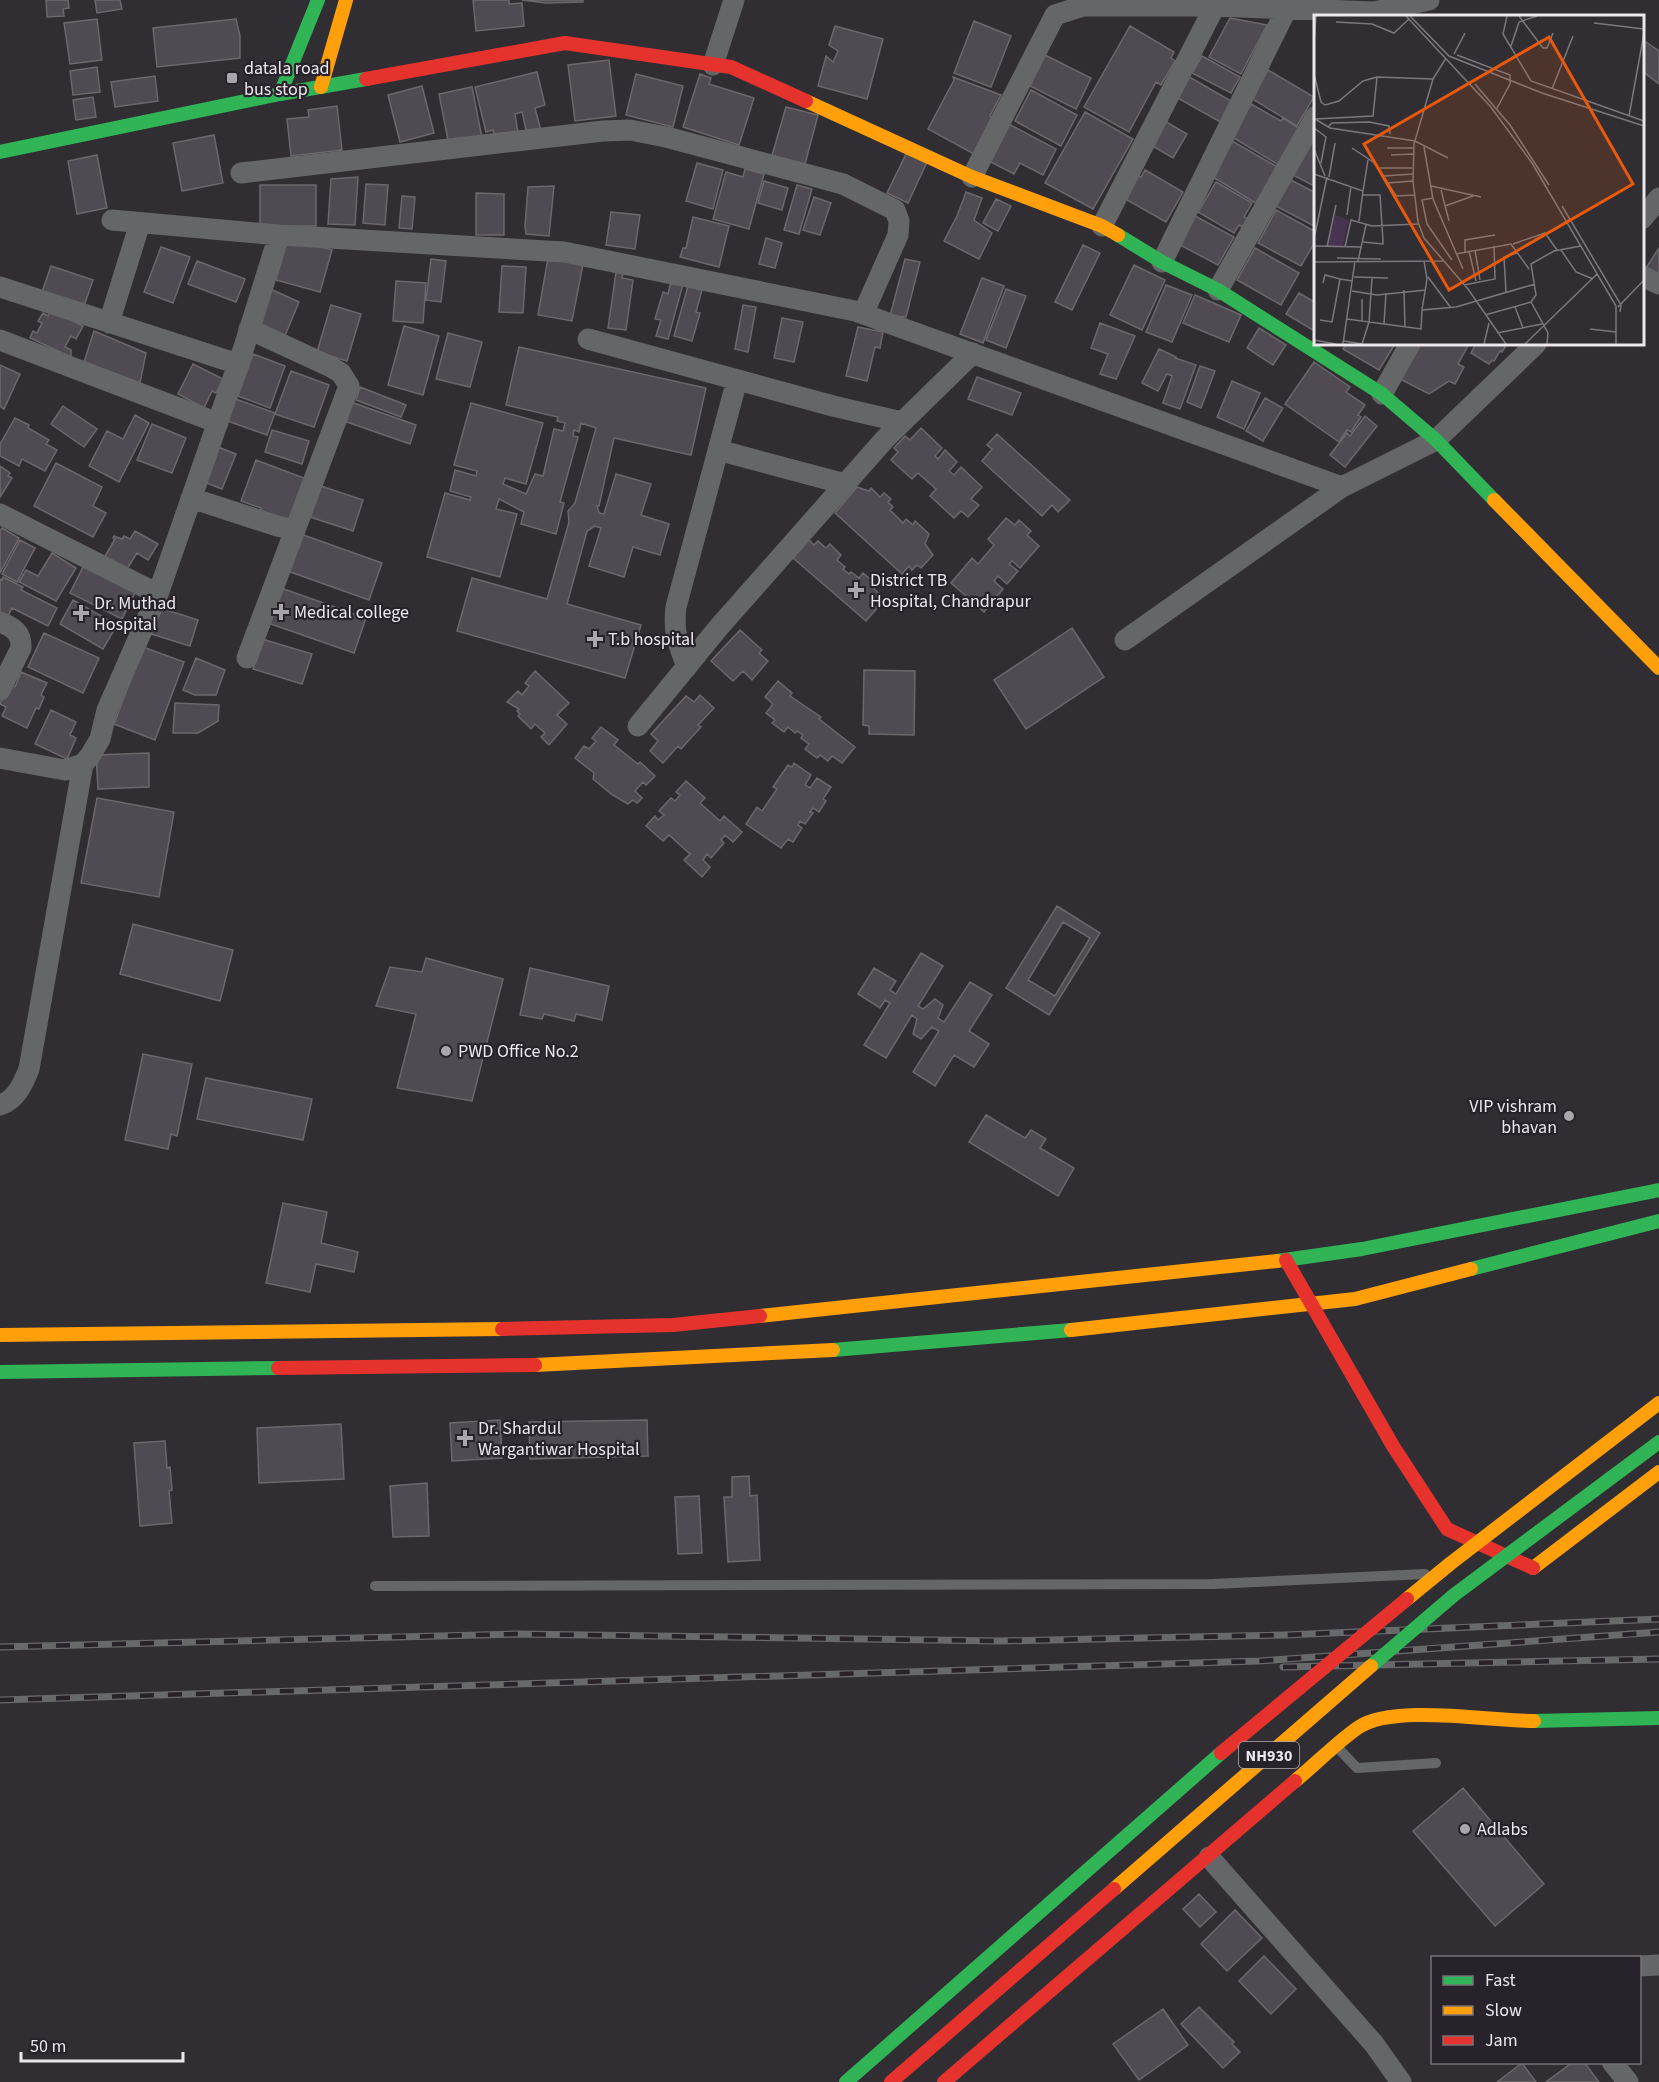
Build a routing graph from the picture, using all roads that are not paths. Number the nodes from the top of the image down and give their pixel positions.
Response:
1 (318, 0) edge
2 (346, 0) edge
3 (734, 0) edge
4 (1429, 0) edge
5 (1215, 6) junction
6 (1287, 8) junction
7 (1373, 14) edge
8 (713, 65) junction
9 (321, 87) junction
10 (280, 94) junction
11 (1314, 120) edge
12 (0, 152) edge
13 (241, 173) dead end
14 (972, 177) junction
15 (1659, 198) edge
16 (1644, 217) edge
17 (112, 220) dead end
18 (140, 223) junction
19 (1102, 226) junction
20 (279, 235) junction
21 (1162, 262) junction
22 (1644, 277) edge
23 (1659, 284) edge
24 (0, 287) edge
25 (1218, 290) junction
26 (863, 314) junction
27 (109, 322) junction
28 (249, 329) junction
29 (588, 339) dead end
30 (0, 340) edge
31 (1314, 340) edge
32 (1324, 345) edge
33 (1409, 345) edge
34 (1535, 345) edge
35 (973, 353) junction
36 (1339, 353) edge
37 (238, 363) junction
38 (737, 380) junction
39 (1382, 394) junction
40 (902, 422) junction
41 (218, 423) junction
42 (1436, 440) junction
43 (718, 450) junction
44 (845, 484) junction
45 (1342, 487) junction
46 (191, 498) junction
47 (0, 514) edge
48 (295, 530) junction
49 (158, 594) junction
50 (0, 622) edge
51 (1125, 640) dead end
52 (247, 658) dead end
53 (687, 667) junction
54 (1659, 668) edge
55 (0, 690) edge
56 (638, 726) dead end
57 (0, 758) edge
58 (82, 764) junction
59 (0, 1105) edge
60 (1659, 1190) edge
61 (1659, 1221) edge
62 (1286, 1260) junction
63 (1311, 1304) junction
64 (0, 1335) edge
65 (379, 1349) junction
66 (0, 1372) edge
67 (1659, 1403) edge
68 (1659, 1442) edge
69 (1659, 1473) edge
70 (1533, 1569) junction
71 (375, 1586) dead end
72 (1659, 1718) edge
73 (1336, 1745) junction
74 (1436, 1763) dead end
75 (1209, 1857) junction
76 (1659, 1965) edge
77 (1641, 1966) edge
78 (1614, 2064) edge
79 (846, 2082) edge
80 (891, 2082) edge
81 (944, 2082) edge
82 (1401, 2082) edge
83 (1628, 2082) edge

1 - 10 main road
2 - 9 main road
3 - 8 street
4 - 7 street
5 - 6 street
5 - 14 street
5 - 19 street
6 - 7 street
6 - 21 street
8 - 9 main road
8 - 14 main road
9 - 10 main road
10 - 12 main road
11 - 25 street
13 - 26 street
14 - 19 main road
15 - 16 street
17 - 18 street
18 - 20 street
18 - 27 street
19 - 21 main road
20 - 26 street
20 - 28 street
21 - 25 main road
22 - 23 street
24 - 27 street
25 - 31 main road
26 - 35 street
27 - 37 street
28 - 37 street
28 - 48 street
29 - 38 street
30 - 41 street
32 - 36 main road
33 - 39 street
34 - 42 street
35 - 40 street
35 - 45 street
36 - 39 main road
37 - 41 street
38 - 40 street
38 - 43 street
39 - 42 main road
40 - 44 street
41 - 46 street
42 - 45 street
42 - 54 main road
43 - 44 street
43 - 53 street
44 - 53 street
45 - 51 street
46 - 48 street
46 - 49 street
47 - 49 street
48 - 52 street
49 - 58 street
50 - 55 street
53 - 56 street
57 - 58 street
58 - 59 street
60 - 62 main road
61 - 63 main road
62 - 63 main road
62 - 65 main road
63 - 65 main road
63 - 70 main road
64 - 65 main road
65 - 66 main road
67 - 79 main road, NH930, bridge
68 - 80 main road, NH930, bridge
69 - 70 main road
70 - 71 lane
72 - 73 main road
73 - 74 lane
73 - 75 main road
75 - 81 main road
75 - 82 street
76 - 77 street
78 - 83 street

